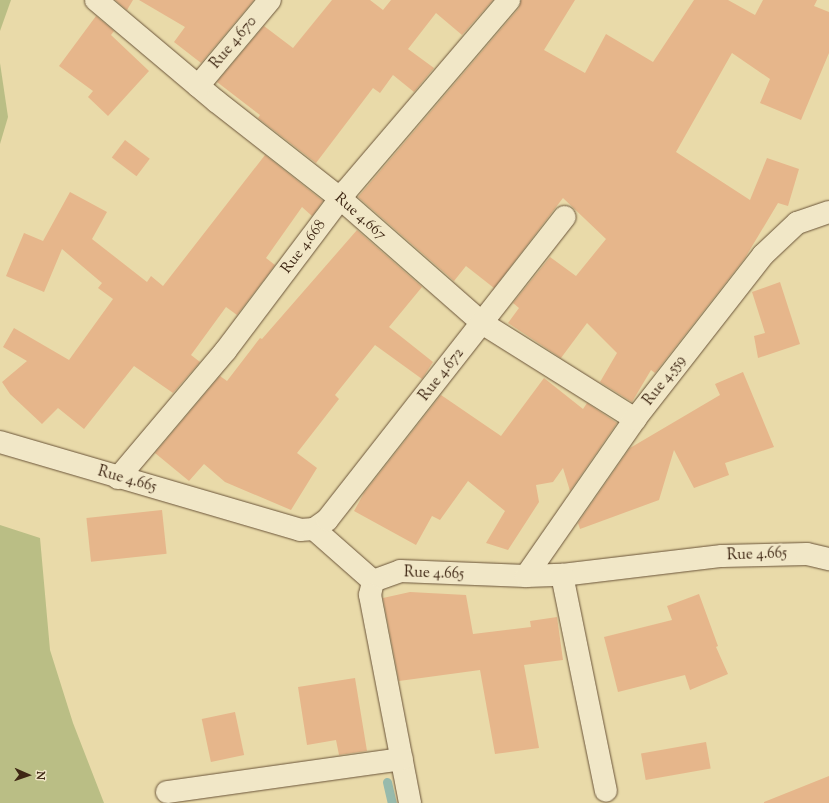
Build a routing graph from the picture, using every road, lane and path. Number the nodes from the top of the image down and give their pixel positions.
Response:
1 (96, 0) edge
2 (270, 0) edge
3 (509, 0) edge
4 (198, 86) junction
5 (340, 199) junction
6 (829, 212) edge
7 (565, 216) dead end
8 (482, 323) junction
9 (635, 419) junction
10 (0, 442) edge
11 (118, 478) junction
12 (314, 529) junction
13 (829, 559) edge
14 (562, 575) junction
15 (526, 576) junction
16 (373, 581) junction
17 (402, 759) junction
18 (606, 791) dead end
19 (167, 792) dead end
20 (410, 803) edge

1 - 4 street, Rue 4.667
2 - 4 street, Rue 4.670
3 - 5 street, Rue 4.668
4 - 5 street, Rue 4.667
5 - 8 street, Rue 4.667
5 - 11 street, Rue 4.668
6 - 9 street, Rue 4.559
7 - 8 street, Rue 4.672
8 - 9 street, Rue 4.667
8 - 12 street, Rue 4.672
9 - 15 street, Rue 4.559
10 - 11 street, Rue 4.665
11 - 12 street, Rue 4.665
12 - 16 street
13 - 14 street, Rue 4.665
14 - 15 street, Rue 4.665
14 - 18 street
15 - 16 street, Rue 4.665
16 - 17 street
17 - 19 street
17 - 20 street

